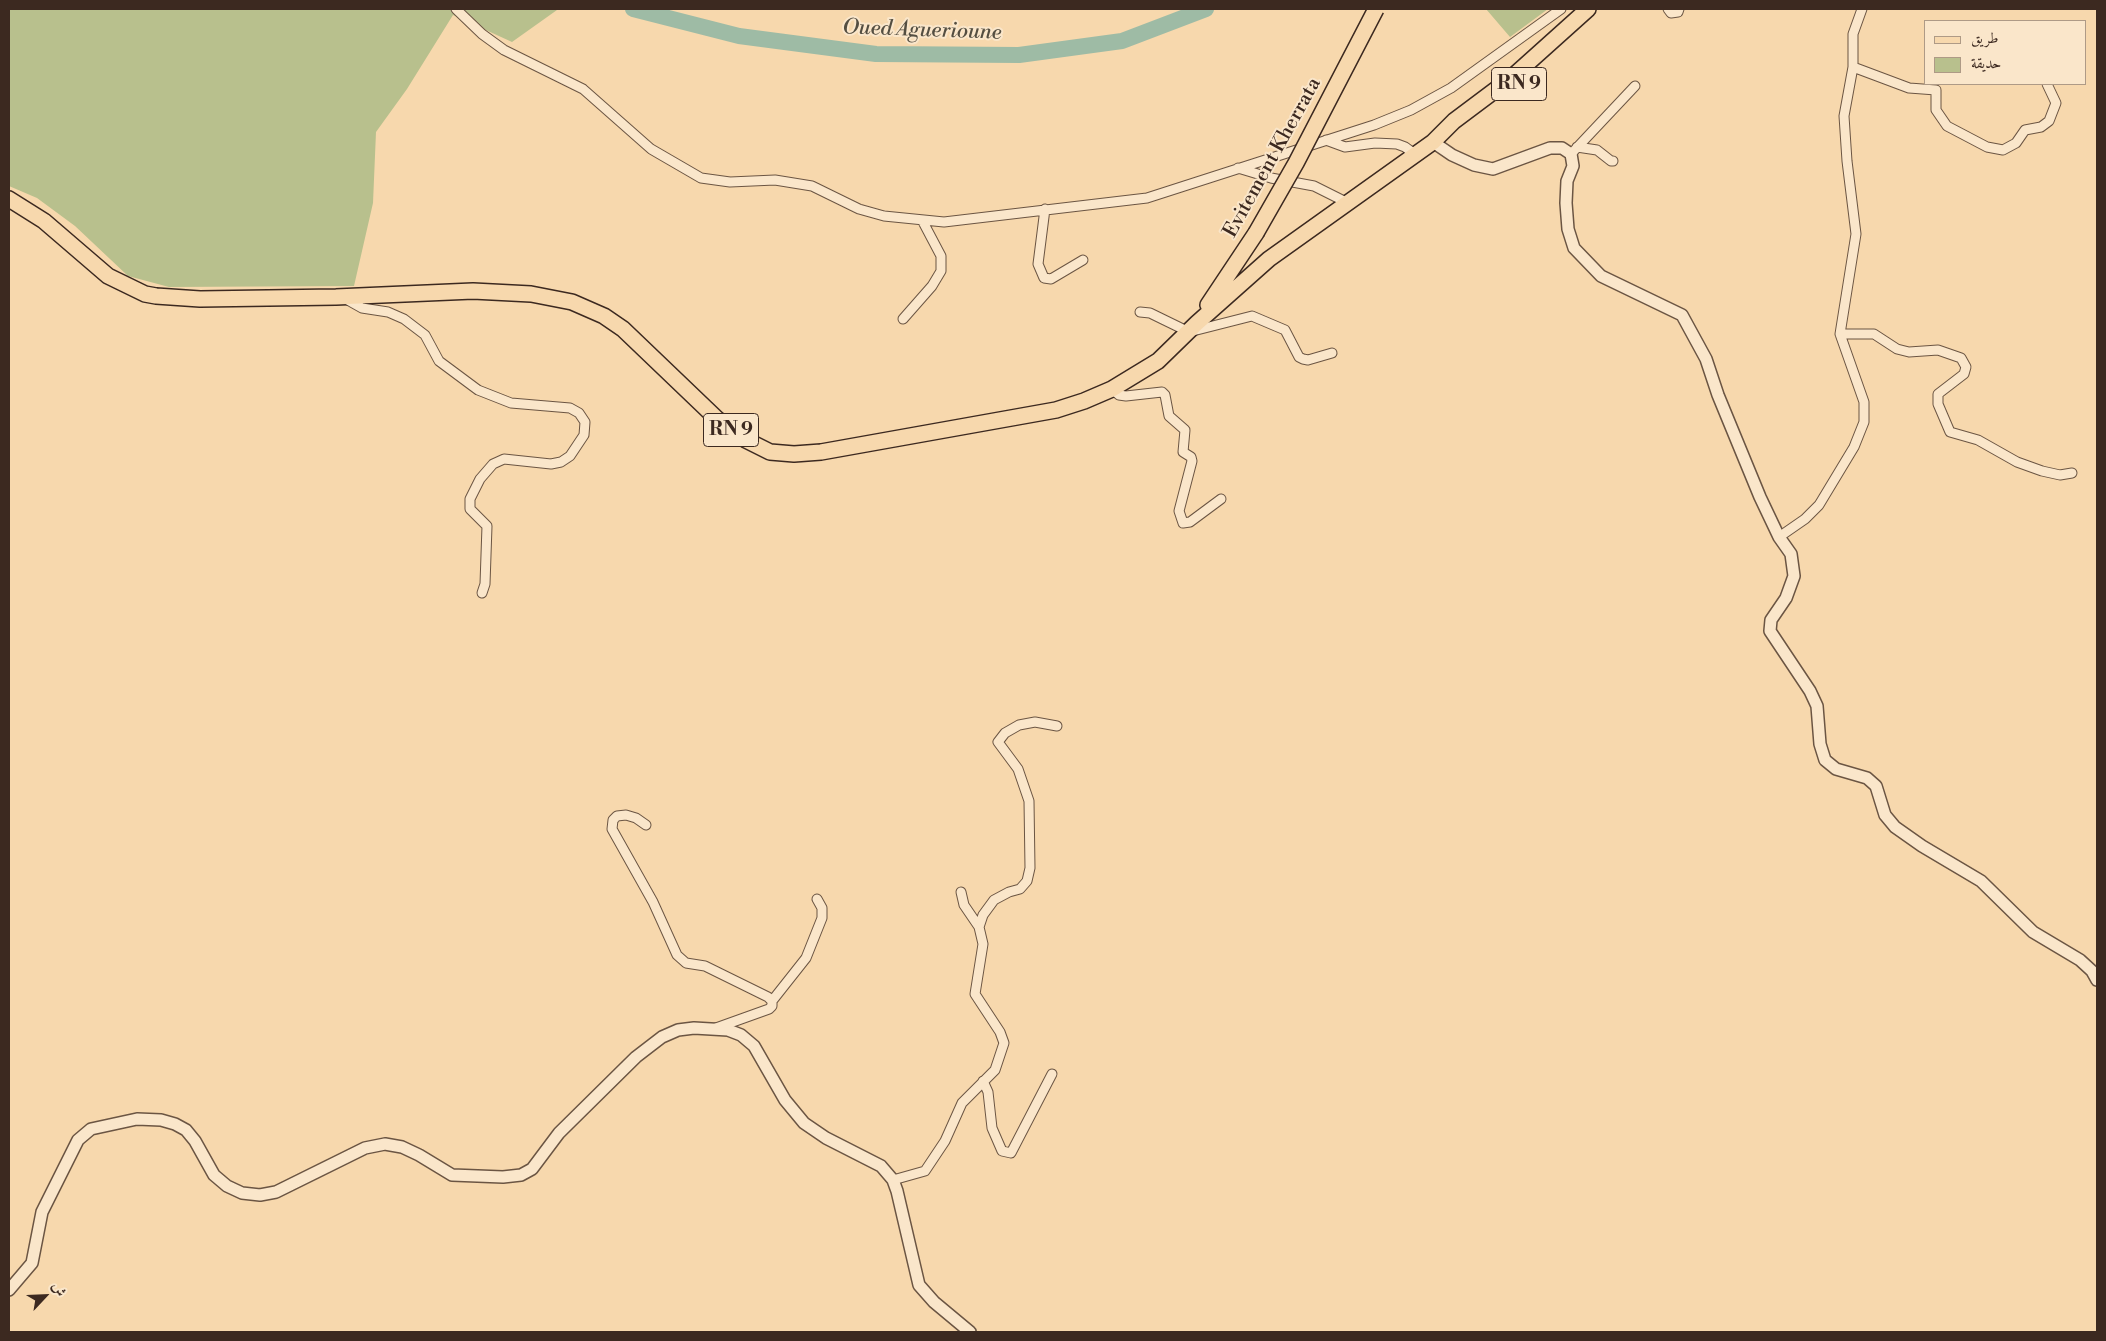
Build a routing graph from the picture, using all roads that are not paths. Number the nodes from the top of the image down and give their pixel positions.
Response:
1 (456, 9) edge
2 (1376, 9) edge
3 (1561, 9) edge
4 (1589, 9) edge
5 (1668, 9) edge
6 (1679, 9) edge
7 (1862, 9) edge
8 (1853, 67) junction
9 (2048, 85) edge
10 (1634, 86) dead end
11 (1326, 140) junction
12 (1434, 142) junction
13 (1574, 150) junction
14 (1416, 156) junction
15 (1614, 161) dead end
16 (1238, 168) junction
17 (9, 199) edge
18 (1346, 202) junction
19 (1045, 209) junction
20 (922, 220) junction
21 (1082, 260) dead end
22 (343, 297) junction
23 (1140, 312) dead end
24 (903, 319) dead end
25 (1193, 328) junction
26 (1840, 334) junction
27 (1332, 353) dead end
28 (1112, 388) junction
29 (2072, 472) dead end
30 (1221, 499) dead end
31 (1779, 537) junction
32 (482, 594) dead end
33 (1057, 726) dead end
34 (646, 825) dead end
35 (961, 892) dead end
36 (817, 899) dead end
37 (979, 927) junction
38 (2097, 980) edge
39 (772, 1001) junction
40 (714, 1029) junction
41 (1052, 1074) dead end
42 (983, 1081) junction
43 (893, 1180) junction
44 (9, 1290) edge
45 (970, 1332) edge

1 - 20 street
2 - 25 main road, Evitement Kherrata, bridge
3 - 11 street
4 - 12 main road, RN 9
5 - 6 street
7 - 8 street
8 - 9 street
8 - 26 street
10 - 13 street
11 - 14 street
11 - 16 street
12 - 13 street
12 - 14 main road, RN 9
13 - 15 street
13 - 31 street
14 - 18 main road, RN 9
16 - 18 street
16 - 19 street
17 - 22 main road, RN 9
18 - 25 main road, RN 9
19 - 20 street
19 - 21 street
20 - 24 street
22 - 28 main road, RN 9
22 - 32 street
23 - 25 street
25 - 27 street
25 - 28 main road, RN 9
26 - 29 street
26 - 31 street
28 - 30 street
31 - 38 street
33 - 37 street
34 - 39 street
35 - 37 street
36 - 39 street
37 - 42 street
39 - 40 street
40 - 43 street
40 - 44 street
41 - 42 street
42 - 43 street
43 - 45 street

